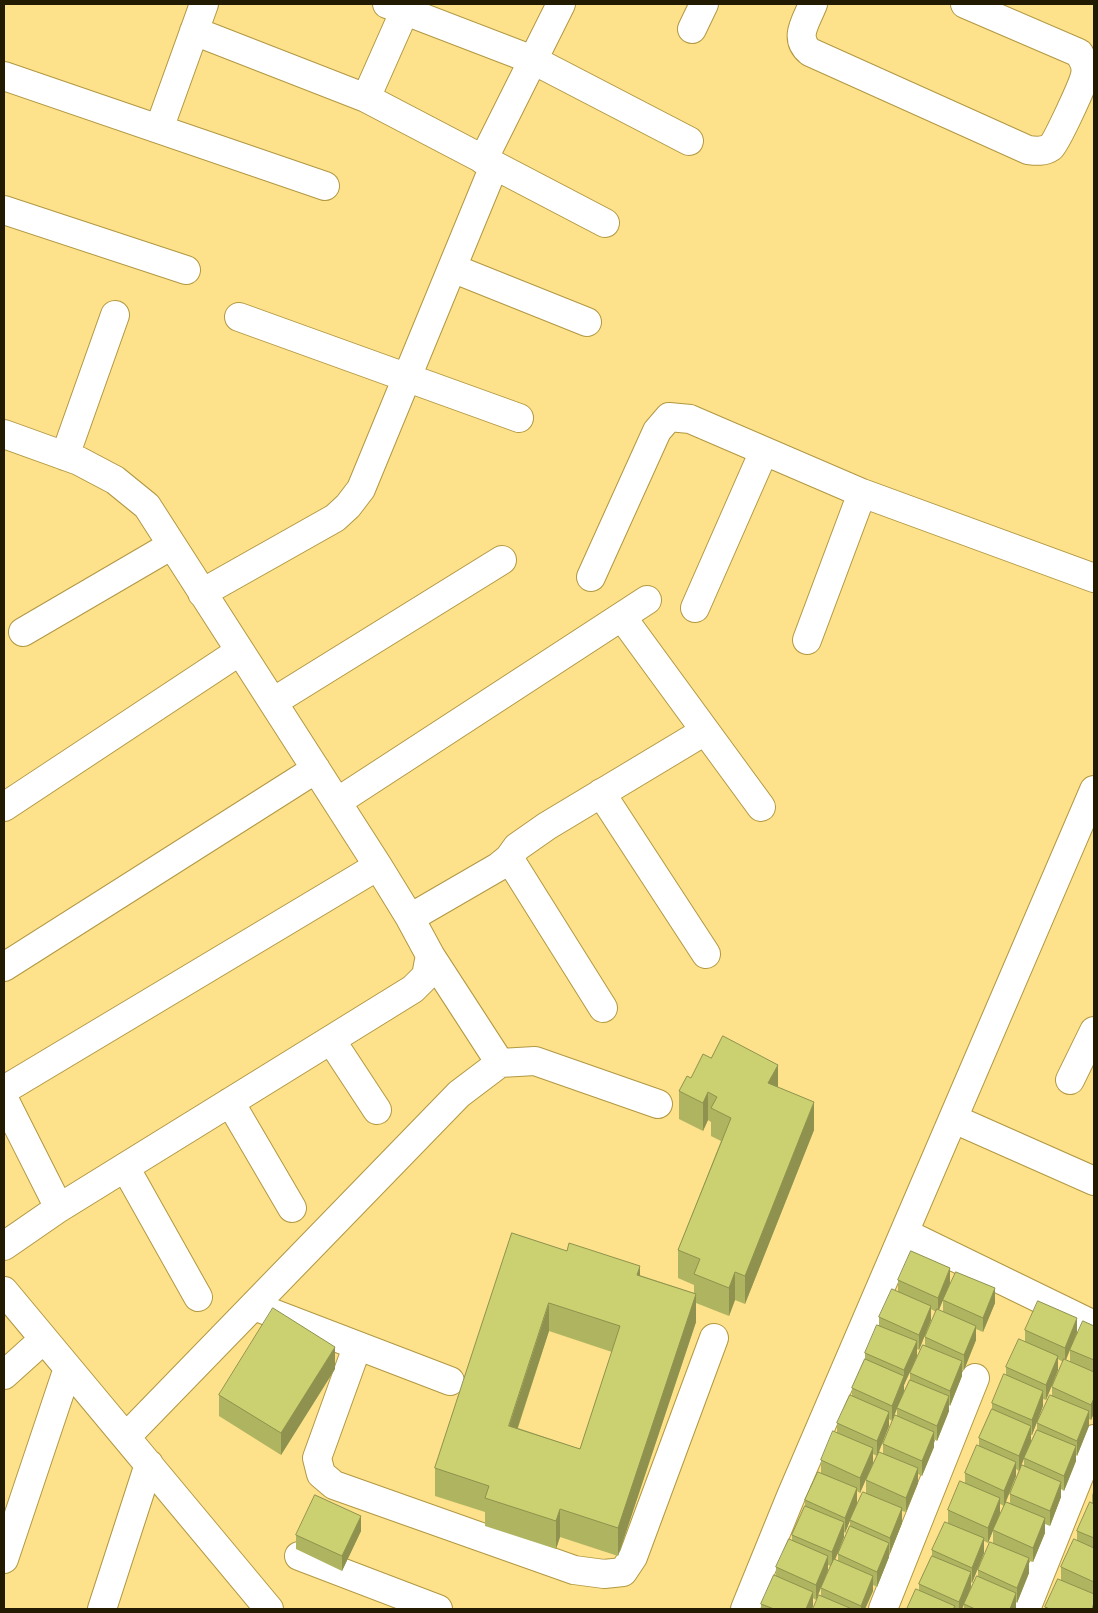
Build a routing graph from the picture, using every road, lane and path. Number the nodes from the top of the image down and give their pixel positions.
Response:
1 (204, 4) edge
2 (560, 4) edge
3 (704, 4) edge
4 (813, 4) edge
5 (965, 4) edge
6 (396, 7) edge
7 (1010, 12) edge
8 (692, 29) dead end
9 (194, 31) junction
10 (533, 60) junction
11 (4, 76) edge
12 (366, 98) junction
13 (158, 129) junction
14 (689, 140) dead end
15 (489, 163) junction
16 (326, 186) dead end
17 (4, 210) edge
18 (605, 223) dead end
19 (452, 268) junction
20 (186, 270) dead end
21 (115, 315) dead end
22 (239, 317) dead end
23 (587, 322) dead end
24 (407, 378) junction
25 (519, 418) dead end
26 (4, 434) edge
27 (764, 451) junction
28 (66, 456) junction
29 (862, 493) junction
30 (172, 545) junction
31 (502, 560) dead end
32 (591, 577) dead end
33 (1094, 578) edge
34 (202, 593) junction
35 (647, 600) dead end
36 (696, 608) dead end
37 (622, 617) junction
38 (23, 632) dead end
39 (807, 640) dead end
40 (240, 650) junction
41 (273, 702) junction
42 (705, 731) junction
43 (316, 769) junction
44 (1094, 790) edge
45 (601, 793) junction
46 (337, 802) junction
47 (4, 807) edge
48 (761, 807) dead end
49 (1088, 825) edge
50 (509, 858) junction
51 (378, 866) junction
52 (410, 918) junction
53 (706, 954) dead end
54 (430, 955) junction
55 (4, 967) edge
56 (603, 1008) dead end
57 (1094, 1031) edge
58 (331, 1040) junction
59 (500, 1063) junction
60 (1070, 1080) dead end
61 (4, 1090) edge
62 (4, 1099) edge
63 (230, 1102) junction
64 (658, 1104) dead end
65 (377, 1110) dead end
66 (954, 1119) junction
67 (125, 1167) junction
68 (1094, 1181) edge
69 (59, 1208) junction
70 (292, 1208) dead end
71 (905, 1233) junction
72 (4, 1246) edge
73 (4, 1291) edge
74 (198, 1297) dead end
75 (255, 1306) junction
76 (1094, 1325) edge
77 (714, 1338) dead end
78 (44, 1339) junction
79 (357, 1347) junction
80 (68, 1368) junction
81 (4, 1375) edge
82 (974, 1378) dead end
83 (450, 1381) dead end
84 (126, 1437) junction
85 (1094, 1439) edge
86 (149, 1464) junction
87 (299, 1556) dead end
88 (4, 1559) edge
89 (248, 1598) edge
90 (102, 1609) edge
91 (270, 1609) edge
92 (438, 1609) edge
93 (745, 1609) edge
94 (883, 1609) edge
95 (1026, 1609) edge

1 - 9 street
2 - 10 street
3 - 8 street
4 - 7 street
5 - 7 street
6 - 10 street
6 - 12 street
9 - 12 street
9 - 13 street
10 - 14 street
10 - 15 street
11 - 13 street
12 - 15 street
13 - 16 street
15 - 18 street
15 - 19 street
17 - 20 street
19 - 23 street
19 - 24 street
21 - 28 street
22 - 24 street
24 - 25 street
24 - 34 street
26 - 28 street
27 - 29 street
27 - 32 street
27 - 36 street
28 - 30 street
29 - 33 street
29 - 39 street
30 - 34 street
30 - 38 street
31 - 41 street
34 - 40 street
35 - 37 street
37 - 42 street
37 - 46 street
40 - 41 street
40 - 47 street
41 - 43 street
42 - 45 street
42 - 48 street
43 - 46 street
43 - 55 street
44 - 49 street
45 - 50 street
45 - 53 street
46 - 51 street
49 - 66 street
50 - 52 street
50 - 56 street
51 - 52 street
51 - 61 street
52 - 54 street
54 - 58 street
54 - 59 street
57 - 60 street
58 - 63 street
58 - 65 street
59 - 64 street
59 - 75 street
62 - 69 street
63 - 67 street
63 - 70 street
66 - 68 street
66 - 71 street
67 - 69 street
67 - 74 street
69 - 72 street
71 - 76 street
71 - 93 street
73 - 78 street
75 - 79 street
75 - 84 street
77 - 79 street
78 - 80 street
78 - 81 street
79 - 83 street
80 - 84 street
80 - 88 street
82 - 94 street
84 - 86 street
85 - 95 street
86 - 89 street
86 - 90 street
87 - 92 street
89 - 91 street

